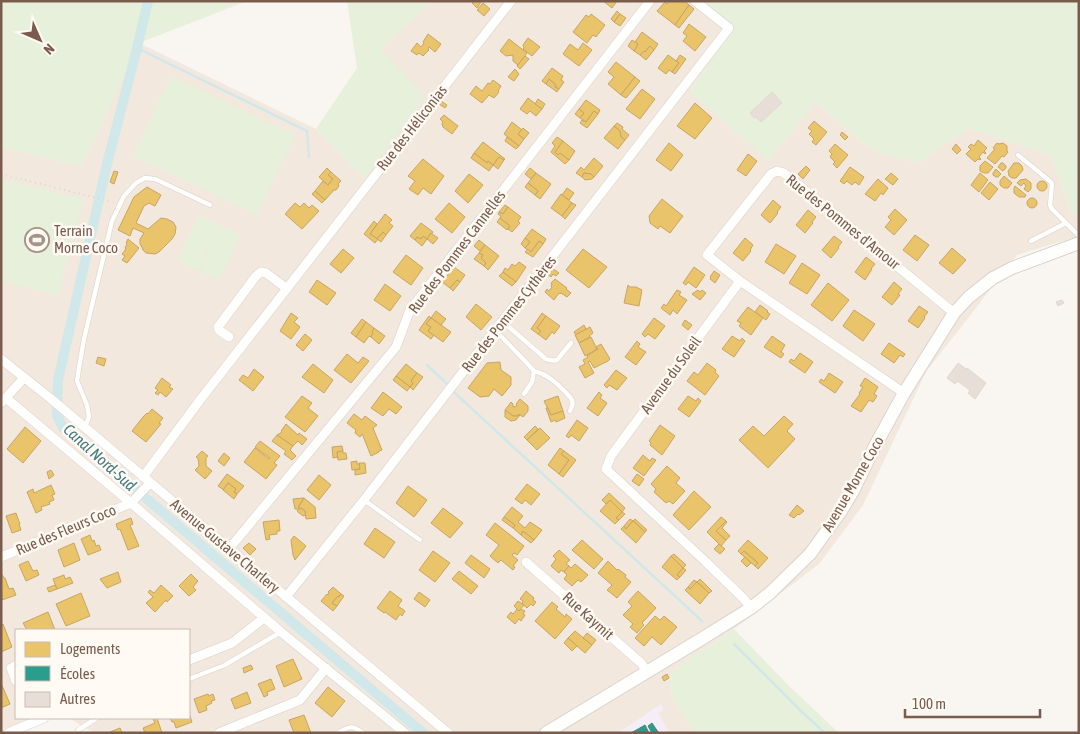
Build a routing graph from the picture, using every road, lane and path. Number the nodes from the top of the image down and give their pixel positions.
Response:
1 (511, 1) edge
2 (650, 1) edge
3 (695, 1) edge
4 (1018, 155) dead end
5 (1, 174) edge
6 (109, 201) dead end
7 (210, 205) dead end
8 (1066, 223) junction
9 (1079, 236) edge
10 (1031, 241) dead end
11 (1079, 243) edge
12 (740, 281) junction
13 (286, 288) junction
14 (954, 313) junction
15 (503, 322) junction
16 (496, 331) junction
17 (229, 337) dead end
18 (571, 343) dead end
19 (1, 359) edge
20 (534, 371) junction
21 (19, 383) junction
22 (904, 393) junction
23 (524, 394) dead end
24 (3, 400) edge
25 (570, 411) dead end
26 (84, 428) junction
27 (147, 482) junction
28 (364, 500) junction
29 (132, 502) junction
30 (420, 540) dead end
31 (229, 549) junction
32 (1, 557) edge
33 (526, 562) dead end
34 (286, 597) junction
35 (751, 608) junction
36 (264, 618) junction
37 (281, 632) junction
38 (190, 660) edge
39 (15, 665) edge
40 (326, 668) junction
41 (646, 672) junction
42 (15, 678) edge
43 (190, 679) edge
44 (95, 719) edge
45 (34, 720) edge
46 (78, 730) dead end
47 (8, 733) edge
48 (219, 733) edge
49 (338, 733) edge
50 (363, 733) edge
51 (405, 733) edge
52 (448, 733) edge
53 (546, 733) edge

1 - 13 street, Rue des Héliconias
2 - 31 street, Rue des Pommes Cannelles
3 - 15 street, Rue des Pommes Cythères
4 - 8 lane
5 - 6 path
7 - 26 lane
8 - 9 lane
8 - 10 lane
11 - 14 street, Avenue Morne Coco
12 - 14 street, Rue des Pommes d'Amour
12 - 22 street
12 - 35 street, Avenue du Soleil
13 - 17 street
13 - 27 street, Rue des Héliconias
14 - 22 street, Avenue Morne Coco
15 - 16 street, Rue des Pommes Cythères
15 - 18 lane
16 - 20 lane
16 - 28 street, Rue des Pommes Cythères
19 - 21 street, Avenue Gustave Charlery
20 - 23 lane
20 - 25 lane
21 - 24 street
21 - 26 street, Avenue Gustave Charlery
22 - 35 street, Avenue Morne Coco
24 - 29 street, Avenue Gustave Charlery
26 - 27 street, Avenue Gustave Charlery
27 - 29 street, Rue des Héliconias
27 - 31 street, Avenue Gustave Charlery
28 - 30 lane
28 - 34 street, Rue des Pommes Cythères
29 - 32 street, Rue des Fleurs Coco
29 - 36 street, Avenue Gustave Charlery
31 - 34 street, Avenue Gustave Charlery
33 - 41 street, Rue Kaymit
34 - 52 street, Avenue Gustave Charlery
35 - 41 street, Avenue Morne Coco
36 - 37 street, Avenue Gustave Charlery
36 - 38 street
37 - 40 street, Avenue Gustave Charlery
37 - 43 lane
39 - 42 street
40 - 48 street
40 - 51 street, Avenue Gustave Charlery
41 - 53 street, Avenue Morne Coco
44 - 46 lane
45 - 47 street
49 - 50 lane

